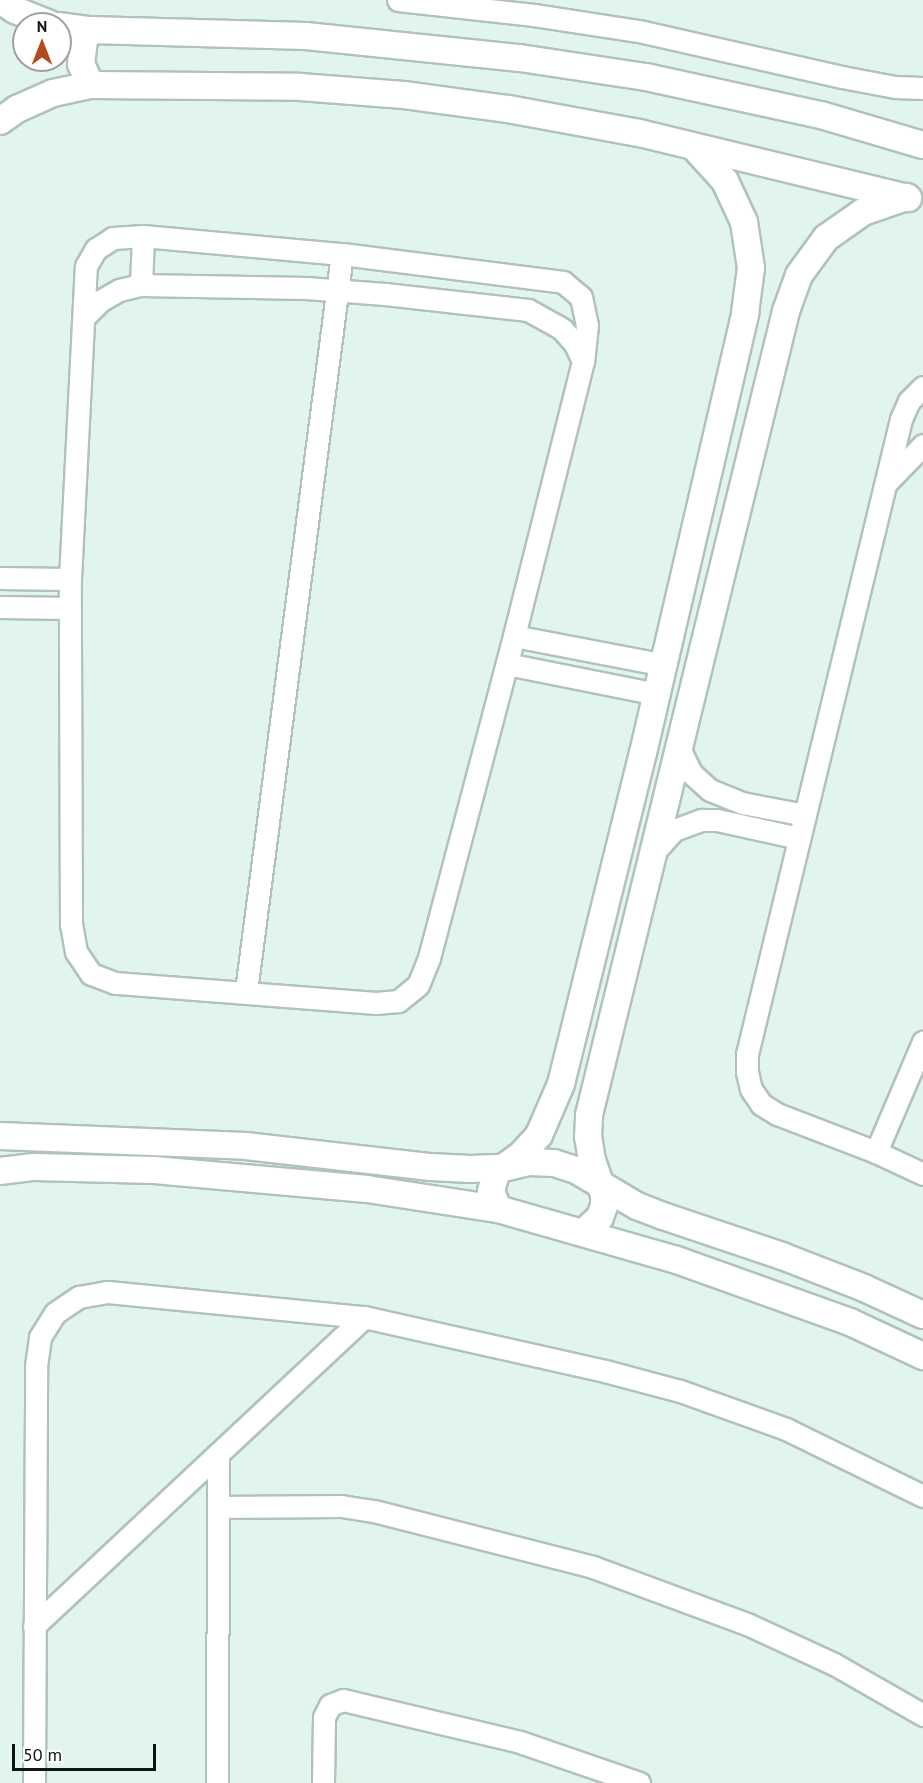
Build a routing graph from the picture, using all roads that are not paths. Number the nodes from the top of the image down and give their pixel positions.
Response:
1 (0, 0) edge
2 (398, 0) edge
3 (20, 12) edge
4 (72, 28) edge
5 (90, 30) junction
6 (91, 85) junction
7 (923, 88) edge
8 (0, 121) edge
9 (923, 145) edge
10 (694, 147) junction
11 (915, 200) edge
12 (143, 236) junction
13 (342, 254) junction
14 (532, 279) junction
15 (141, 285) junction
16 (337, 289) junction
17 (528, 310) junction
18 (84, 317) junction
19 (584, 361) junction
20 (923, 387) edge
21 (923, 445) edge
22 (884, 486) junction
23 (0, 578) edge
24 (70, 579) junction
25 (0, 607) edge
26 (70, 608) junction
27 (514, 636) junction
28 (507, 664) junction
29 (664, 665) junction
30 (657, 694) junction
31 (680, 750) junction
32 (804, 815) junction
33 (799, 838) junction
34 (654, 852) junction
35 (246, 991) junction
36 (923, 1042) edge
37 (0, 1136) edge
38 (35, 1137) junction
39 (876, 1152) junction
40 (34, 1167) junction
41 (503, 1168) junction
42 (0, 1171) edge
43 (923, 1174) edge
44 (600, 1185) junction
45 (498, 1209) junction
46 (584, 1232) junction
47 (923, 1315) edge
48 (364, 1317) junction
49 (923, 1356) edge
50 (218, 1454) junction
51 (923, 1496) edge
52 (218, 1507) junction
53 (34, 1626) junction
54 (923, 1715) edge
55 (34, 1783) edge
56 (217, 1783) edge
57 (324, 1783) edge
58 (639, 1783) edge

1 - 3 street
2 - 7 street
4 - 5 street
5 - 6 street
5 - 9 street
6 - 8 street
6 - 10 street
10 - 11 street
10 - 29 street
11 - 31 street
12 - 13 street
12 - 15 street
12 - 18 street
13 - 14 street
13 - 16 street
14 - 17 street
14 - 19 street
15 - 16 street
15 - 18 street
16 - 17 street
16 - 35 street
17 - 19 street
18 - 24 street
19 - 27 street
20 - 22 street
21 - 22 street
22 - 32 street
23 - 24 street
24 - 26 street
25 - 26 street
26 - 35 street
27 - 28 street
27 - 29 street
28 - 30 street
28 - 35 street
29 - 30 street
30 - 41 street
31 - 32 street
31 - 34 street
32 - 33 street
33 - 34 street
33 - 39 street
34 - 44 street
36 - 39 street
37 - 38 street
38 - 40 street
38 - 41 street
39 - 43 street
40 - 42 street
40 - 45 street
41 - 44 street
41 - 45 street
44 - 46 street
44 - 47 street
45 - 46 street
46 - 49 street
48 - 50 street
48 - 51 street
48 - 53 street
50 - 52 street
50 - 53 street
52 - 54 street
52 - 56 street
53 - 55 street
57 - 58 street

